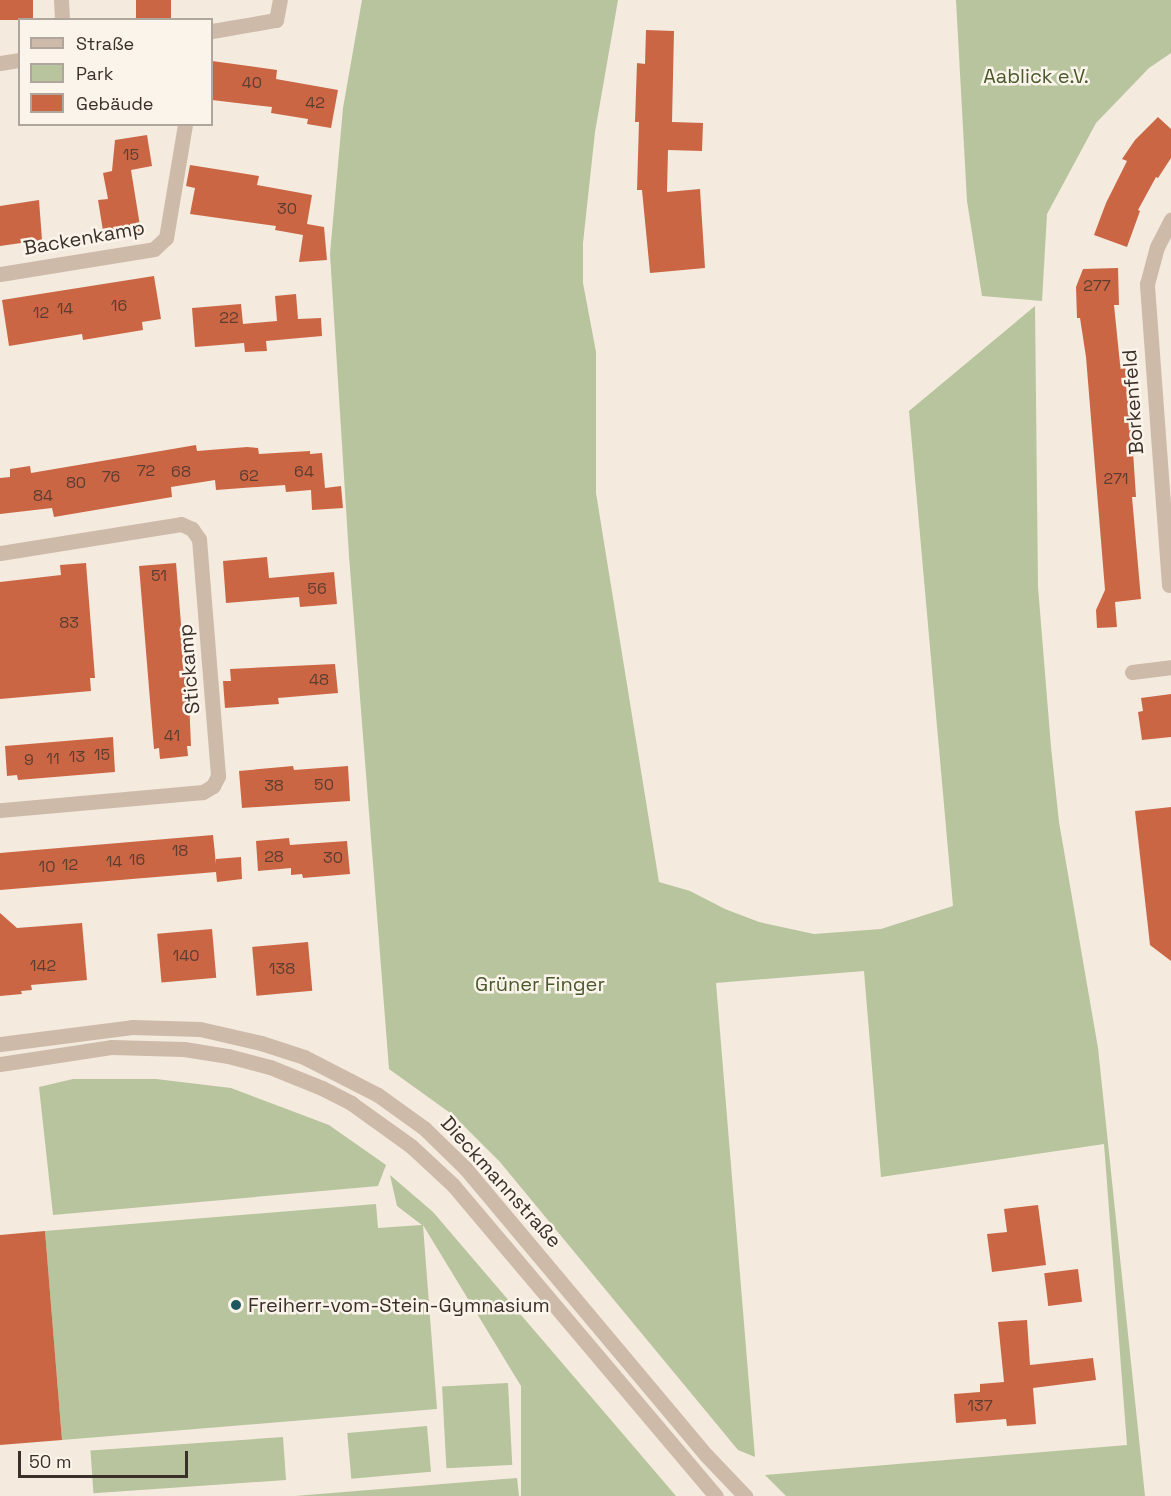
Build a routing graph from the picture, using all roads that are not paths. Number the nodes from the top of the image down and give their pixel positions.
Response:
1 (61, 0) edge
2 (280, 0) edge
3 (62, 18) edge
4 (213, 31) edge
5 (18, 60) edge
6 (0, 63) edge
7 (185, 126) edge
8 (1171, 219) edge
9 (0, 274) edge
10 (0, 553) edge
11 (1169, 585) dead end
12 (1171, 668) edge
13 (1132, 672) dead end
14 (0, 810) edge
15 (0, 1044) edge
16 (0, 1064) edge
17 (716, 1496) edge
18 (745, 1496) edge

1 - 3 street
2 - 4 street
5 - 6 street
7 - 9 street, Backenkamp
8 - 11 street, Borkenfeld
10 - 14 street, Stickamp
12 - 13 street
15 - 18 street, Dieckmannstraße
16 - 17 street, Dieckmannstraße

